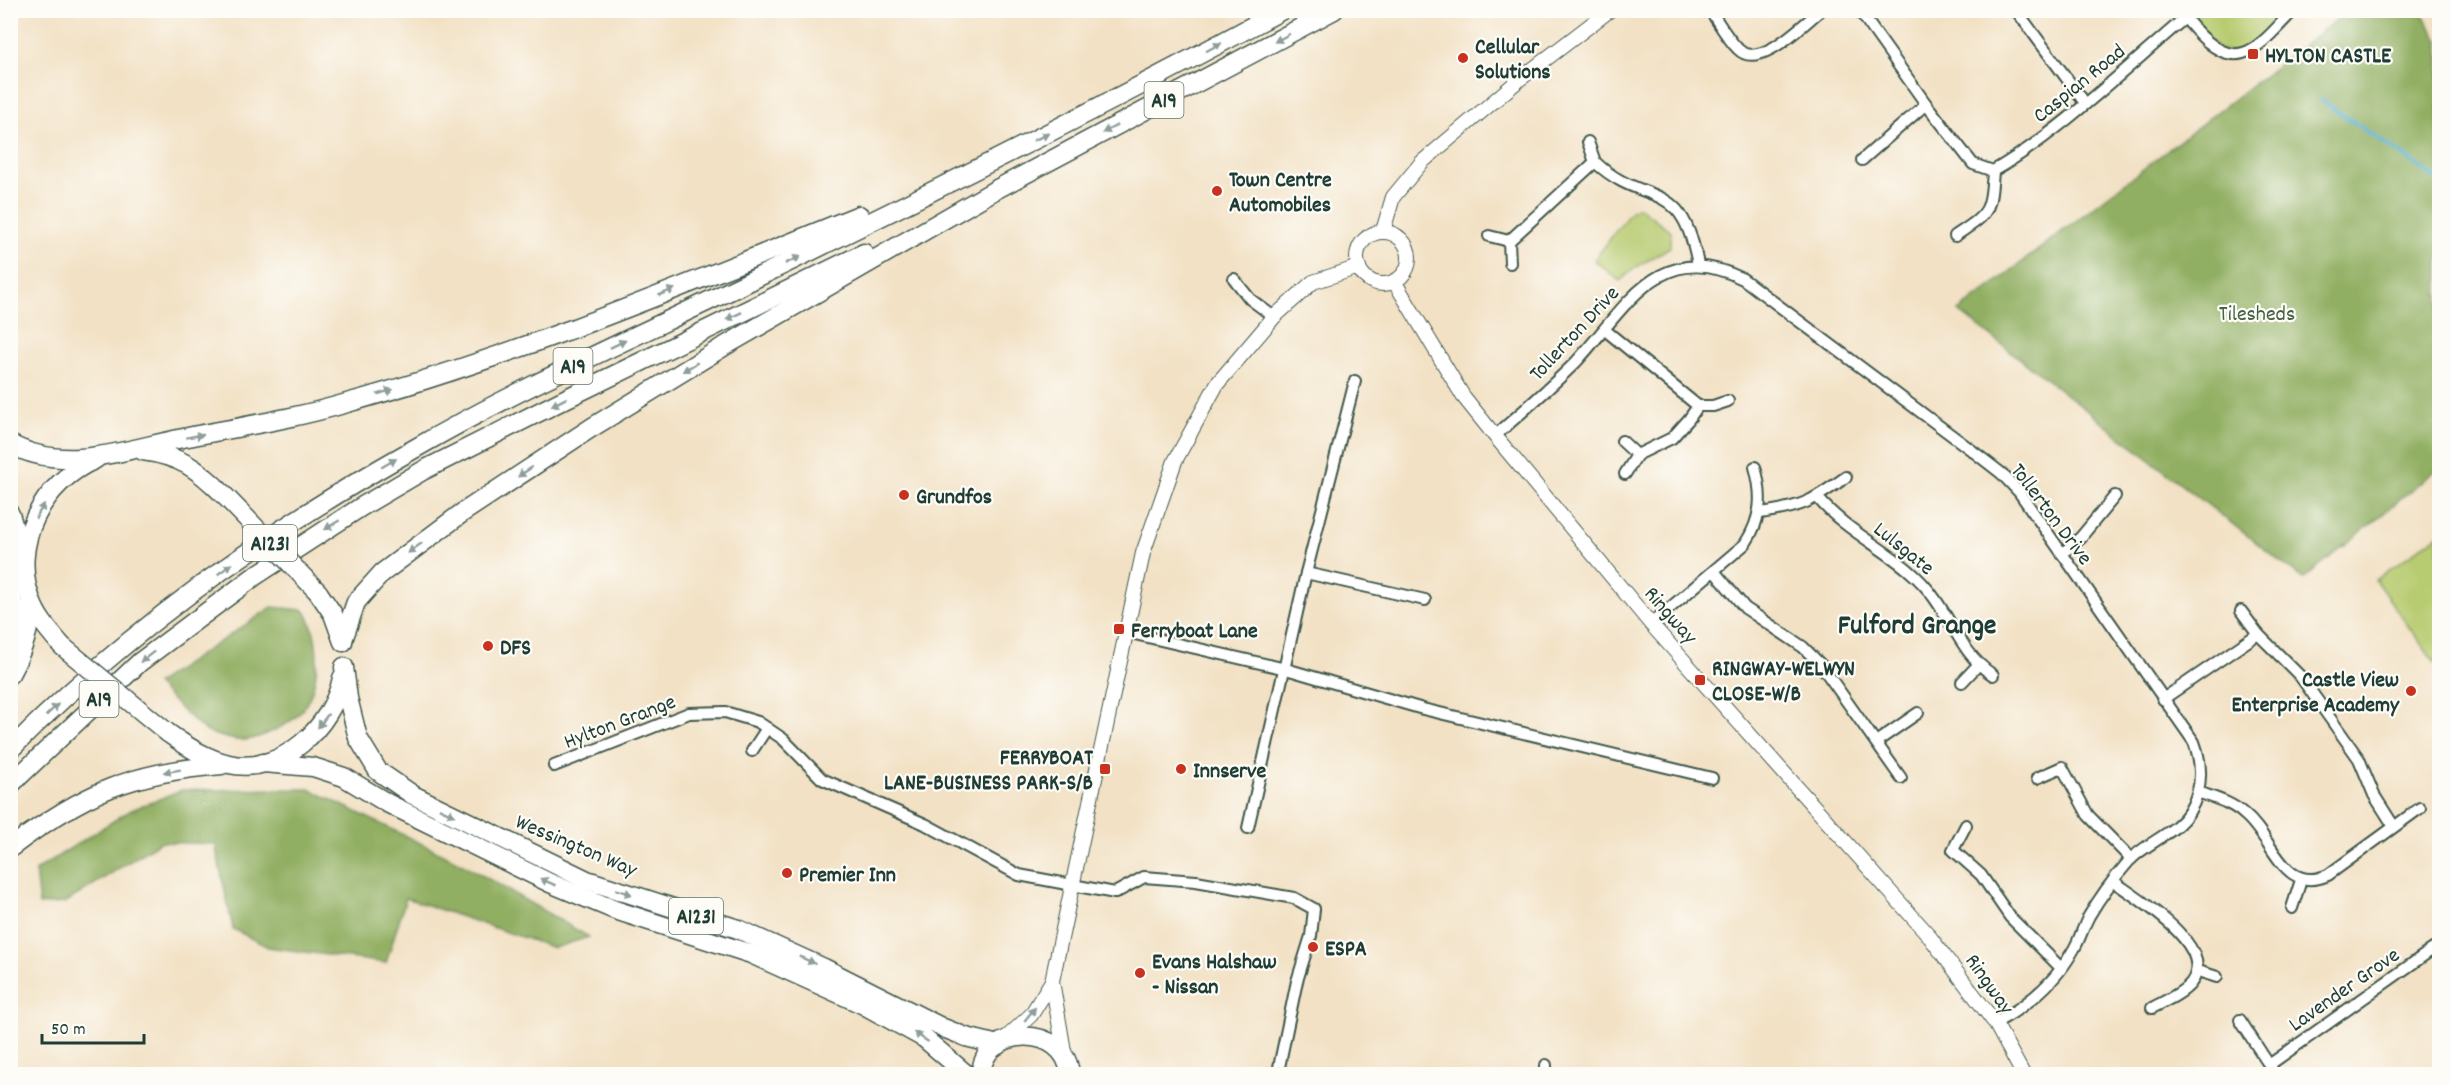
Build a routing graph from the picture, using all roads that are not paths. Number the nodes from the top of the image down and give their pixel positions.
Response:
1 (1282, 10) edge
2 (1334, 10) edge
3 (1610, 10) edge
4 (1710, 10) edge
5 (1821, 10) edge
6 (1859, 10) edge
7 (2016, 10) edge
8 (2294, 10) edge
9 (2182, 14) edge
10 (2085, 103) junction
11 (1926, 105) junction
12 (1588, 142) dead end
13 (1862, 160) dead end
14 (1595, 162) junction
15 (988, 163) junction
16 (1993, 171) junction
17 (995, 190) junction
18 (1383, 231) junction
19 (1489, 236) dead end
20 (1955, 236) dead end
21 (1509, 241) junction
22 (1510, 263) dead end
23 (1698, 265) junction
24 (1359, 267) junction
25 (1234, 279) dead end
26 (1394, 281) junction
27 (1274, 317) junction
28 (1605, 330) junction
29 (1355, 381) dead end
30 (1728, 401) dead end
31 (1698, 406) junction
32 (1495, 436) junction
33 (1622, 441) dead end
34 (10, 444) edge
35 (138, 450) junction
36 (106, 455) junction
37 (1637, 455) junction
38 (1755, 467) dead end
39 (1624, 474) dead end
40 (1846, 477) dead end
41 (2115, 496) dead end
42 (1818, 498) junction
43 (1760, 513) junction
44 (10, 514) edge
45 (2062, 554) junction
46 (24, 566) junction
47 (1714, 571) junction
48 (1306, 573) junction
49 (10, 584) edge
50 (30, 598) junction
51 (1425, 600) dead end
52 (2241, 611) dead end
53 (1651, 624) junction
54 (10, 632) edge
55 (1126, 632) junction
56 (2258, 634) junction
57 (343, 640) junction
58 (1978, 666) junction
59 (344, 667) junction
60 (1286, 669) junction
61 (10, 674) edge
62 (1993, 675) dead end
63 (1962, 682) dead end
64 (2163, 699) junction
65 (1918, 713) dead end
66 (767, 728) junction
67 (1876, 742) junction
68 (10, 750) edge
69 (752, 751) dead end
70 (263, 762) junction
71 (230, 765) junction
72 (554, 766) dead end
73 (2037, 777) dead end
74 (1712, 778) dead end
75 (1900, 778) dead end
76 (10, 785) edge
77 (2198, 792) junction
78 (2420, 808) dead end
79 (1966, 825) dead end
80 (2393, 825) junction
81 (1248, 828) dead end
82 (10, 848) edge
83 (2131, 859) junction
84 (2301, 880) junction
85 (2113, 881) junction
86 (1072, 883) junction
87 (2292, 908) dead end
88 (2439, 944) edge
89 (2061, 968) junction
90 (2198, 971) junction
91 (2217, 977) dead end
92 (1052, 981) junction
93 (2152, 1008) dead end
94 (2240, 1020) dead end
95 (1995, 1023) junction
96 (1000, 1044) junction
97 (2269, 1065) junction
98 (1070, 1069) edge
99 (966, 1074) edge
100 (981, 1074) edge
101 (1274, 1074) edge
102 (2023, 1074) edge
103 (2275, 1074) edge

15 -> 1 highway, A19
2 -> 17 highway, A19
3 - 18 street
4 - 5 street
6 - 11 street
7 - 10 street
8 - 9 street
9 - 10 street, Caspian Road
10 - 16 street, Caspian Road
11 - 13 street
11 - 16 street
12 - 14 street
14 - 21 street
14 - 23 street
35 -> 15 highway, A19
68 -> 15 highway, A19
16 - 20 street
17 -> 57 highway, A1231
17 -> 76 highway, A19
18 - 24 street
18 - 26 street
19 - 21 street
21 - 22 street
23 - 28 street, Tollerton Drive
23 - 45 street, Tollerton Drive
24 - 26 street
24 - 27 street
25 - 27 street
26 - 32 street, Ringway
27 - 55 street
28 - 31 street
28 - 32 street, Tollerton Drive
29 - 48 street
30 - 31 street
31 - 37 street
32 - 53 street, Ringway
33 - 37 street
34 - 36 highway, A1231
35 - 36 highway, A1231
35 - 57 highway, A1231, bridge
46 -> 36 highway, A1231
37 - 39 street
38 - 43 street
40 - 42 street
41 - 45 street
42 - 43 street
42 - 58 street, Lulsgate
43 - 47 street
44 - 46 highway, A1231
45 - 64 street, Tollerton Drive
46 - 50 highway, A1231
47 - 53 street
47 - 67 street
48 - 51 street
48 - 60 street
49 - 54 highway
50 - 61 highway, A1231
50 - 71 highway, A1231, bridge
52 - 56 street
53 - 95 street, Ringway
55 - 60 street
55 - 86 street
56 - 64 street
56 - 80 street
57 - 59 highway, A1231
58 - 62 street, Lulsgate
58 - 63 street
59 -> 70 highway, A1231
59 -> 96 highway, Wessington Way / A1231
60 - 74 street
60 - 81 street
64 - 77 street, Tollerton Drive
65 - 67 street
66 - 69 street
66 - 72 street, Hylton Grange
66 - 86 street, Hylton Grange
67 - 75 street
70 - 71 highway, A1231
99 -> 70 highway, Wessington Way / A1231
71 -> 82 highway
73 - 83 street
77 - 83 street, Tollerton Drive
77 - 84 street
78 - 80 street
79 - 89 street
80 - 84 street
83 - 85 street, Tollerton Drive
84 - 87 street
85 - 89 street, Tollerton Drive
85 - 90 street
86 - 92 street
86 - 101 street, Hylton Grange
88 - 97 street, Lavender Grove
89 - 95 street, Tollerton Drive
90 - 91 street
90 - 93 street
96 -> 92 street
92 - 98 street
94 - 97 street
95 - 102 street, Ringway
96 - 98 highway, Wessington Way
96 - 100 highway
97 - 103 street

